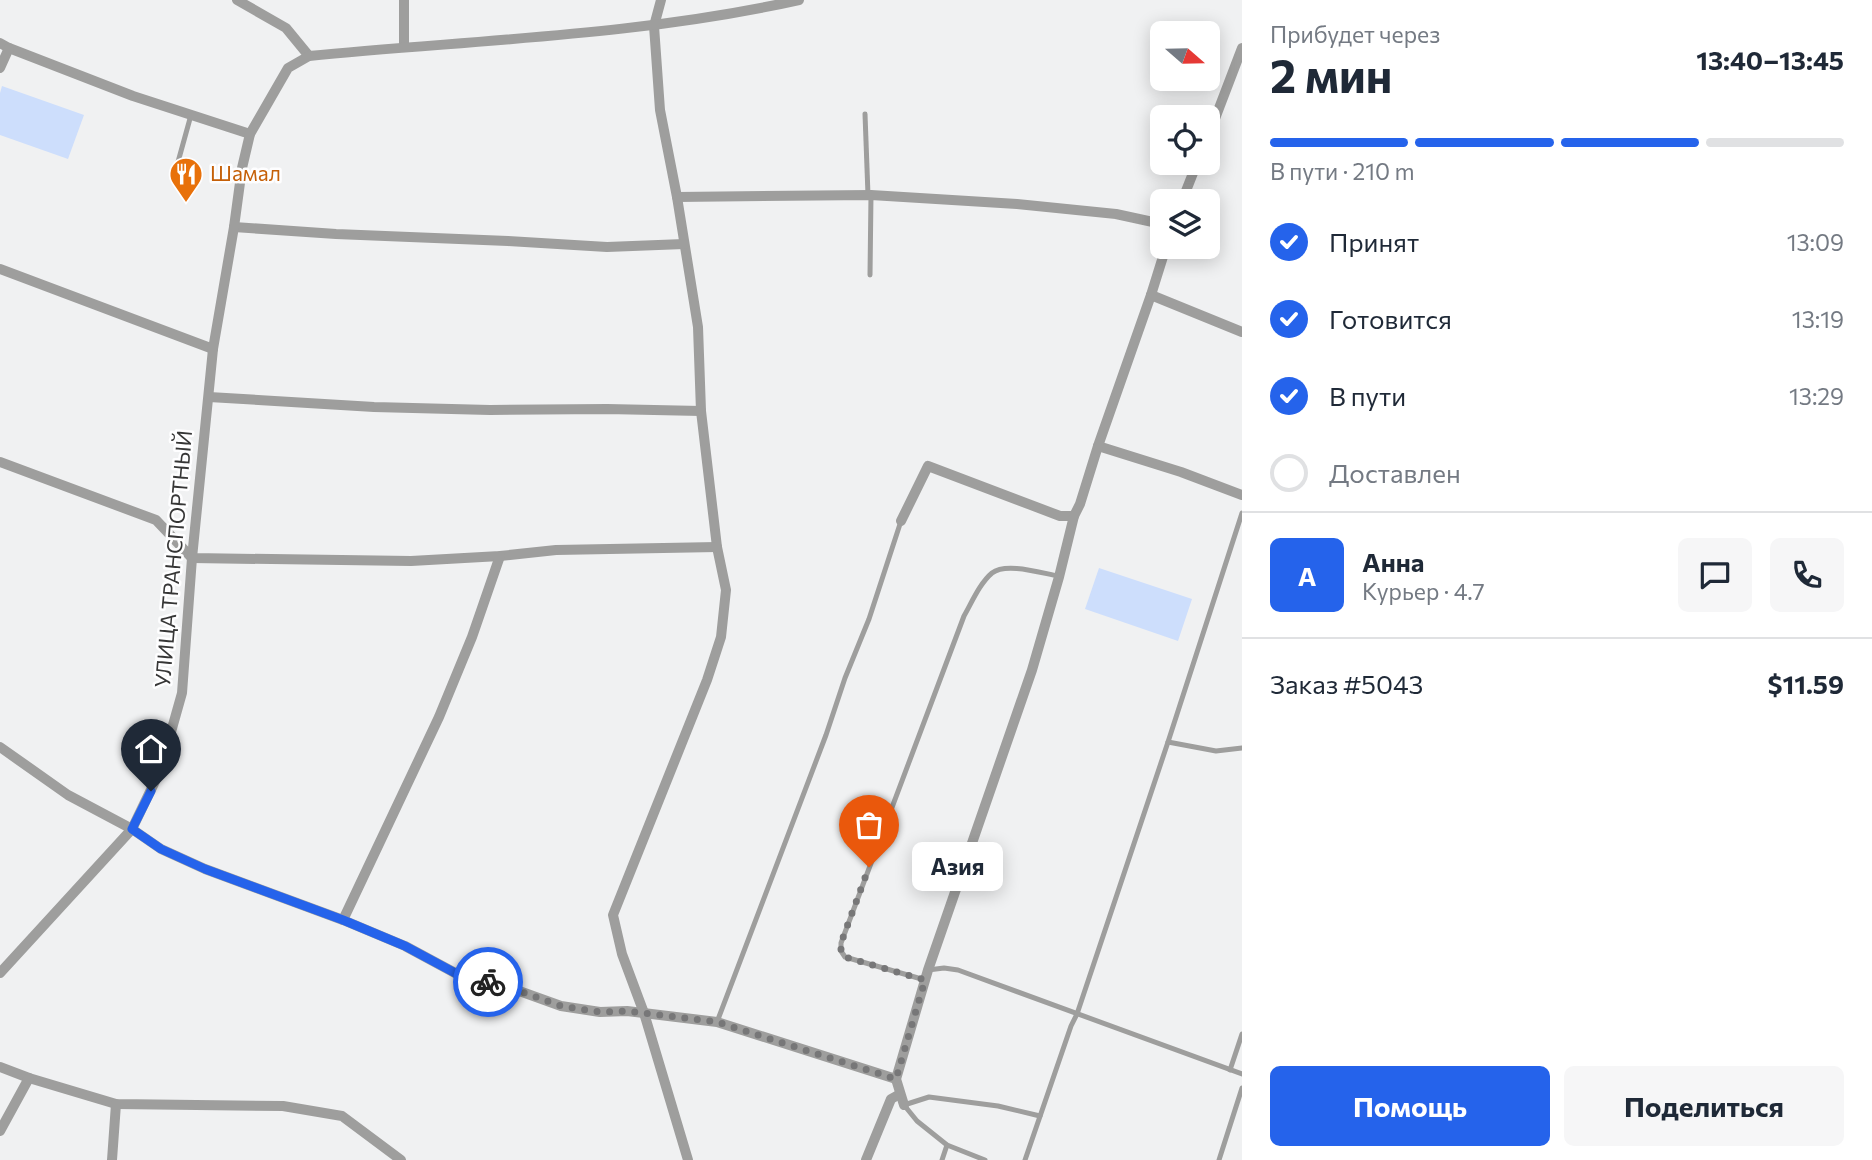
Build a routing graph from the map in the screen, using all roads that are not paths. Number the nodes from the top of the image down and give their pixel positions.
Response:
1 (237, 0) edge
2 (404, 0) edge
3 (660, 0) edge
4 (799, 0) edge
5 (654, 26) junction
6 (5, 46) edge
7 (404, 47) junction
8 (1242, 48) edge
9 (309, 56) junction
10 (0, 68) edge
11 (1220, 106) edge
12 (865, 114) dead end
13 (191, 115) junction
14 (250, 134) junction
15 (173, 180) dead end
16 (869, 195) junction
17 (677, 197) junction
18 (1150, 222) edge
19 (234, 227) junction
20 (684, 244) junction
21 (1162, 259) edge
22 (0, 269) edge
23 (870, 275) dead end
24 (1151, 295) junction
25 (1242, 332) edge
26 (213, 349) junction
27 (209, 397) junction
28 (701, 411) junction
29 (1098, 446) junction
30 (0, 462) edge
31 (1242, 495) edge
32 (1242, 513) edge
33 (1074, 516) junction
34 (901, 521) joint
35 (717, 547) junction
36 (500, 556) junction
37 (192, 558) junction
38 (1059, 577) junction
39 (1168, 742) junction
40 (0, 747) edge
41 (1242, 748) edge
42 (132, 829) junction
43 (343, 920) junction
44 (0, 973) edge
45 (926, 975) junction
46 (644, 1013) junction
47 (1077, 1014) junction
48 (717, 1022) junction
49 (1242, 1034) edge
50 (0, 1067) edge
51 (1230, 1070) junction
52 (1242, 1074) edge
53 (29, 1078) junction
54 (896, 1079) junction
55 (1242, 1088) edge
56 (902, 1099) junction
57 (116, 1104) junction
58 (1040, 1116) junction
59 (0, 1131) edge
60 (947, 1146) junction
61 (112, 1160) edge
62 (401, 1160) edge
63 (688, 1160) edge
64 (866, 1160) edge
65 (942, 1160) edge
66 (985, 1160) edge
67 (1025, 1160) edge
68 (1219, 1160) edge

1 - 9 street
2 - 7 street
3 - 5 street
4 - 5 street
5 - 7 street
5 - 17 street
6 - 10 street
6 - 13 street
7 - 9 street
8 - 11 street
9 - 14 street, УЛИЦА ТРАНСПОРТНЫЙ
12 - 16 lane
13 - 14 street
13 - 15 lane
14 - 19 street, УЛИЦА ТРАНСПОРТНЫЙ
16 - 17 street
16 - 18 street
16 - 23 lane
17 - 20 street
19 - 20 street
19 - 26 street, УЛИЦА ТРАНСПОРТНЫЙ
20 - 28 street
21 - 24 street
22 - 26 street
24 - 25 street
24 - 29 street
26 - 27 street, УЛИЦА ТРАНСПОРТНЫЙ
27 - 28 street
27 - 37 street, УЛИЦА ТРАНСПОРТНЫЙ
28 - 35 street
29 - 31 street
29 - 33 street
30 - 37 street
32 - 39 lane
33 - 34 street
33 - 38 street
34 - 48 lane
35 - 36 street
35 - 46 street
36 - 37 street
36 - 43 street
37 - 42 street, УЛИЦА ТРАНСПОРТНЫЙ
38 - 45 street
38 - 45 lane
39 - 41 lane
39 - 47 lane
40 - 42 street
42 - 43 street
42 - 44 street, УЛИЦА ТРАНСПОРТНЫЙ
43 - 46 street
45 - 47 lane
45 - 54 street
46 - 48 street
46 - 63 street
47 - 51 lane
47 - 58 lane
48 - 54 street
49 - 51 lane
50 - 53 street
51 - 52 lane
53 - 57 street
53 - 59 street
54 - 56 street
55 - 68 lane
56 - 58 lane
56 - 60 lane
56 - 64 street
57 - 61 street
57 - 62 street
58 - 67 lane
60 - 65 lane
60 - 66 lane

